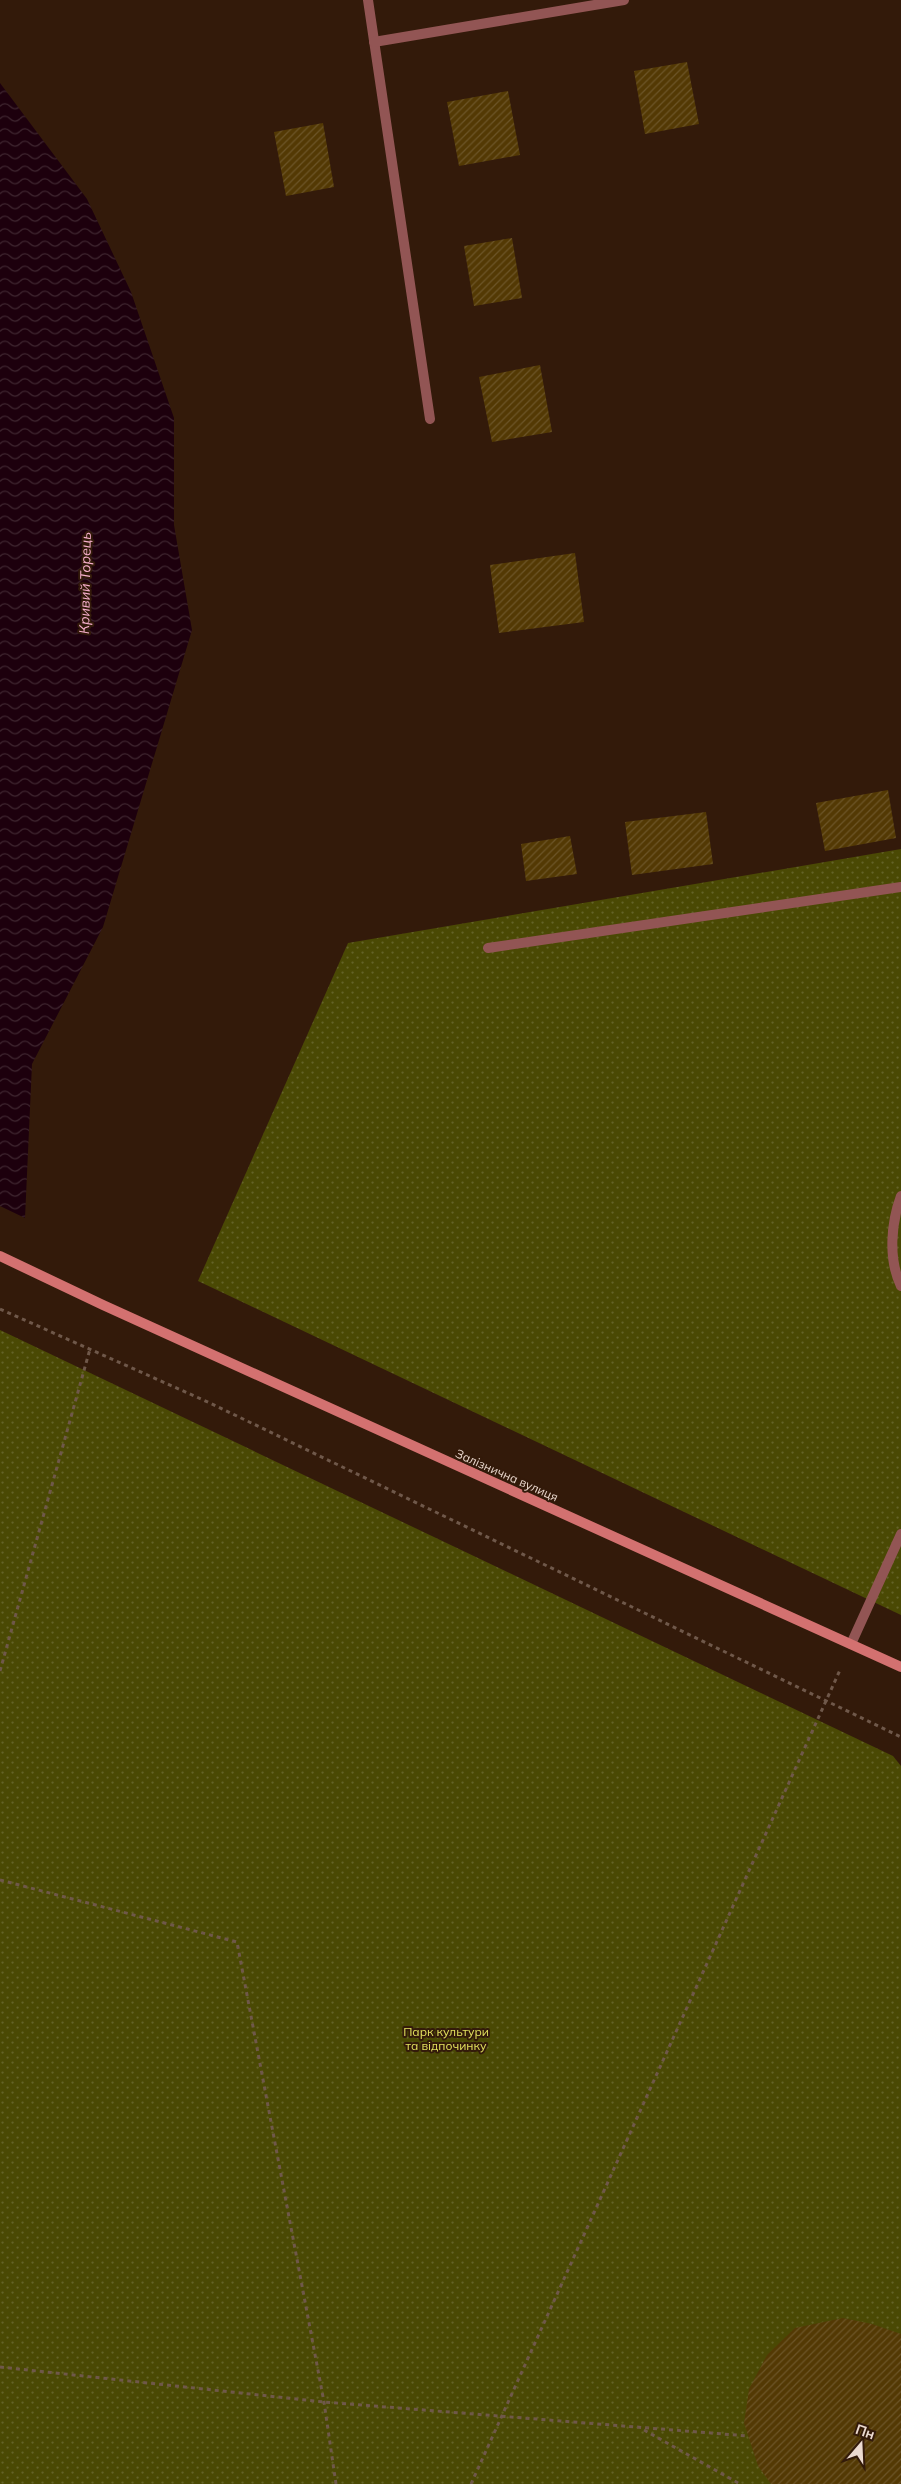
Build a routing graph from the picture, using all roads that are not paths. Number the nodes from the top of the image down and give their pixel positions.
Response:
1 (368, 0) edge
2 (624, 0) edge
3 (374, 42) junction
4 (430, 419) dead end
5 (901, 887) edge
6 (488, 948) dead end
7 (901, 1196) edge
8 (0, 1256) edge
9 (901, 1286) edge
10 (901, 1534) edge
11 (851, 1644) junction
12 (901, 1667) edge

1 - 3 street
2 - 3 street
3 - 4 street
5 - 6 street
7 - 9 street
8 - 11 street, Залізнична вулиця
10 - 11 street
11 - 12 street, Залізнична вулиця

